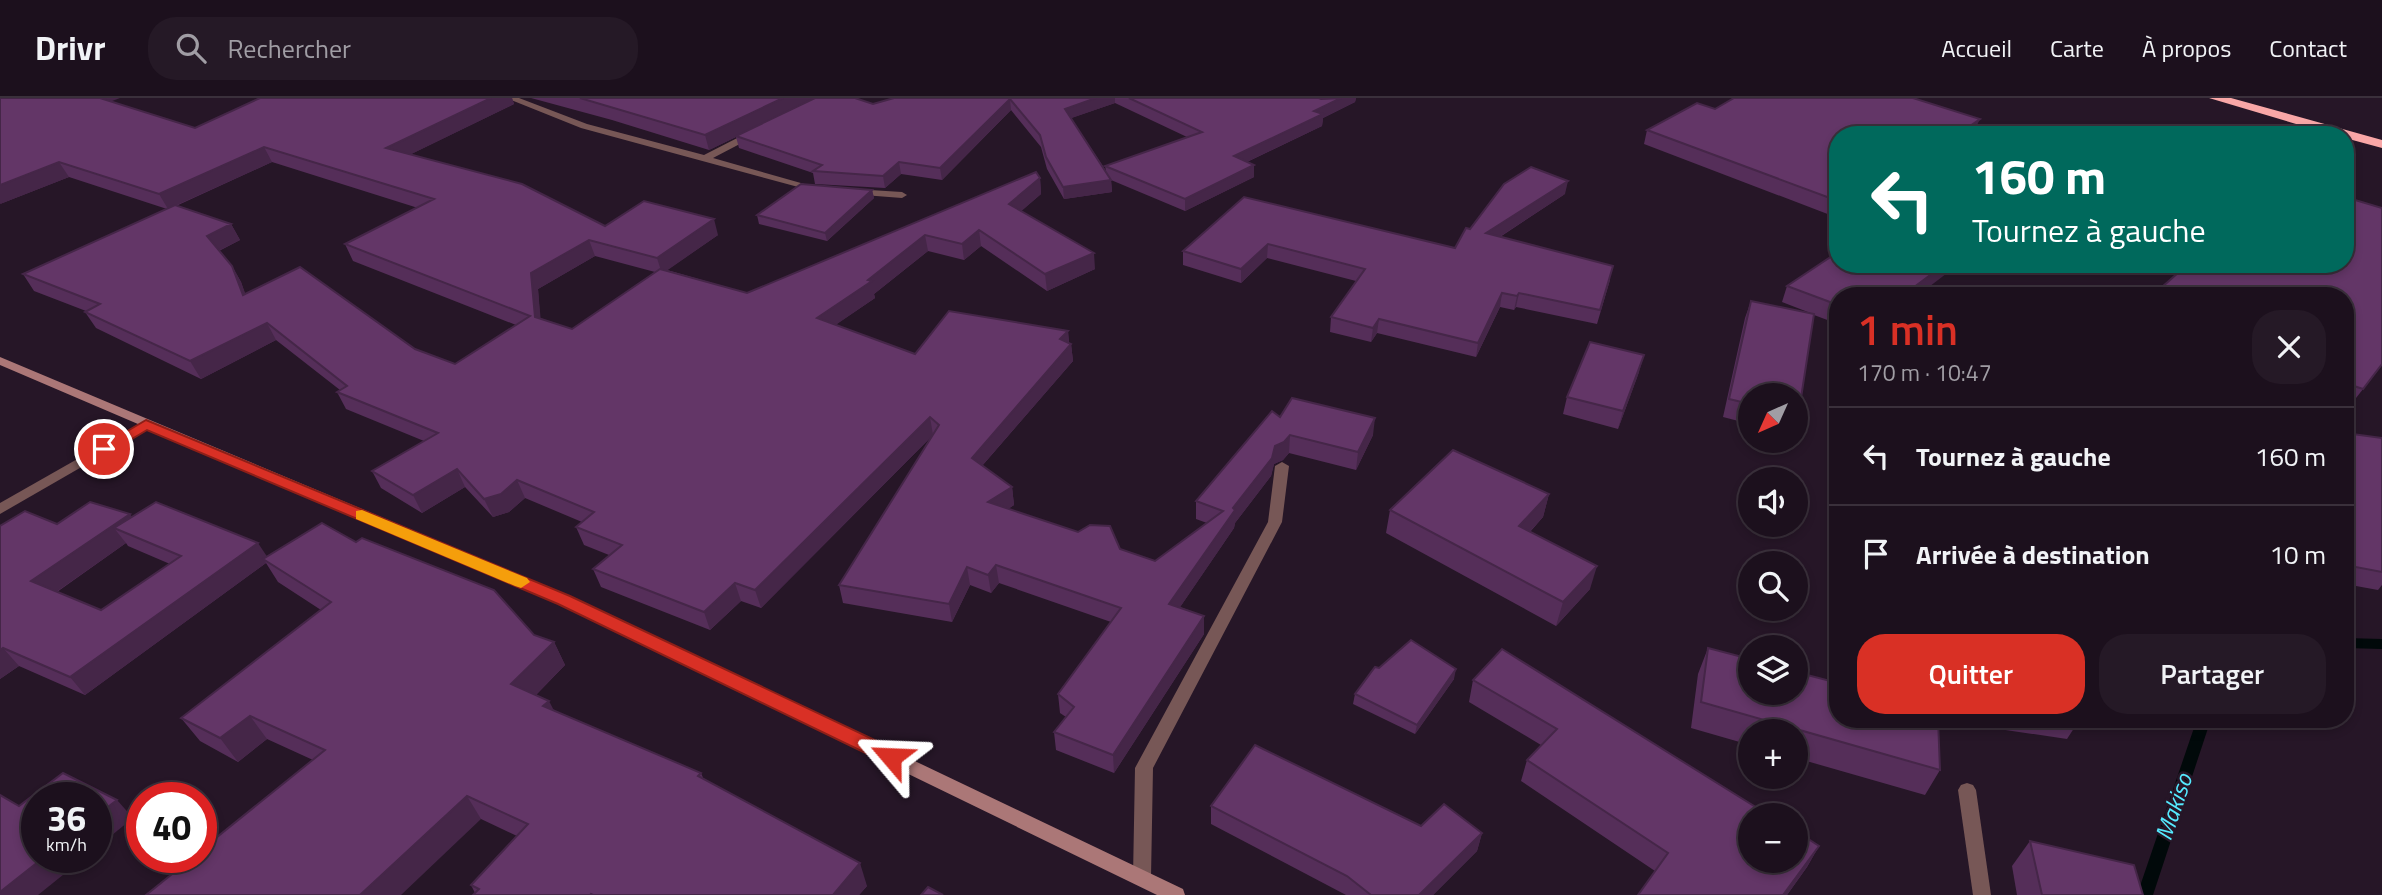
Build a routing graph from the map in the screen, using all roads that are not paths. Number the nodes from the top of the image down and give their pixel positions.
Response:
1 (511, 98) edge
2 (2216, 98) edge
3 (2317, 126) edge
4 (766, 128) edge
5 (2354, 136) edge
6 (2382, 144) edge
7 (704, 159) junction
8 (825, 190) edge
9 (838, 191) edge
10 (902, 195) dead end
11 (0, 361) edge
12 (146, 424) junction
13 (1282, 466) dead end
14 (0, 509) edge
15 (1966, 790) dead end
16 (1142, 877) junction
17 (1177, 895) edge
18 (1982, 895) edge

1 - 7 street
2 - 3 highway
4 - 7 street
5 - 6 highway
7 - 8 street
9 - 10 street
11 - 12 street
12 - 14 street
12 - 16 street
13 - 16 street
15 - 18 street
16 - 17 street

